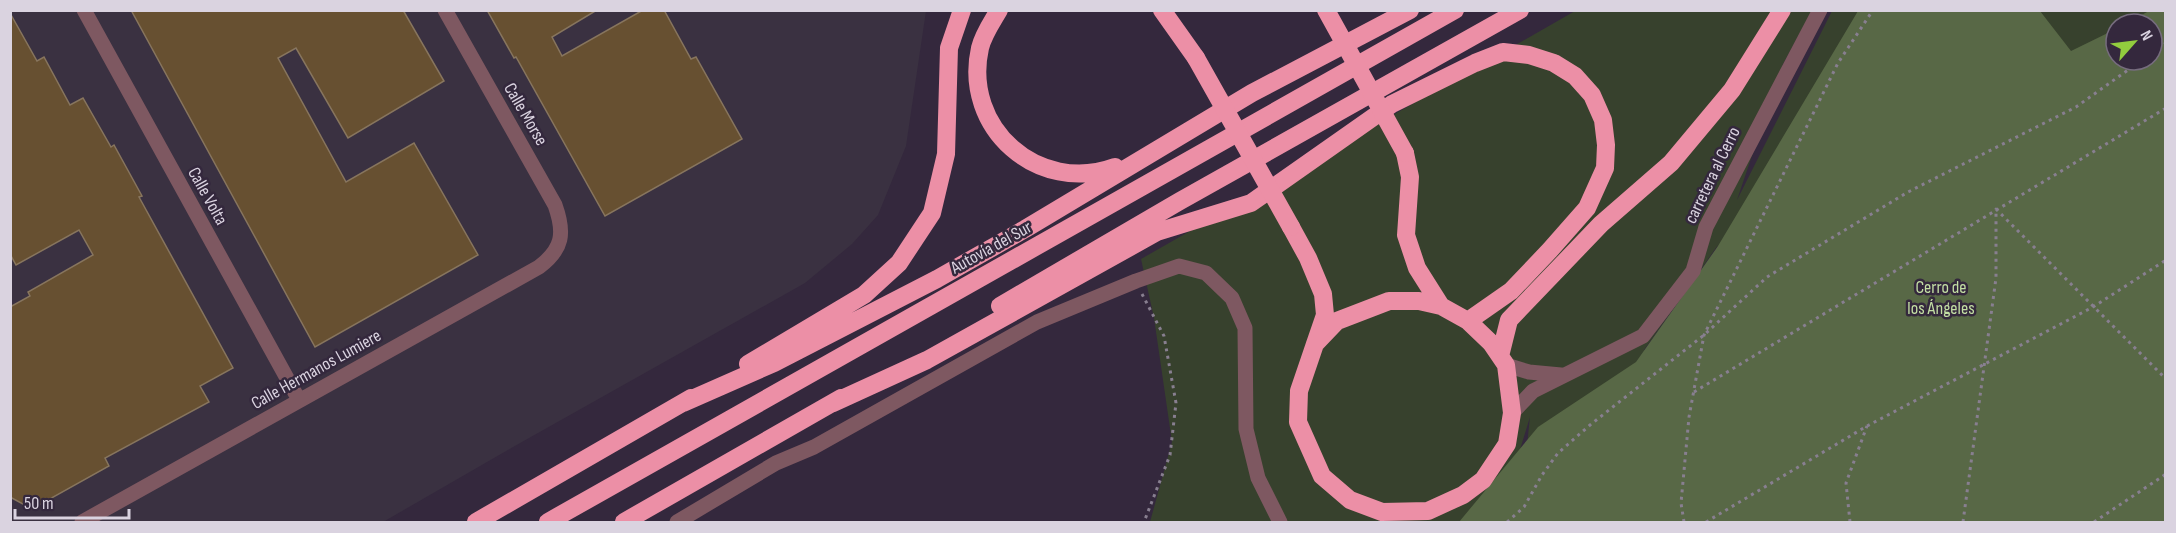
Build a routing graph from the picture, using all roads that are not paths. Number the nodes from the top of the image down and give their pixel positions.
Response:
1 (84, 10) edge
2 (445, 10) edge
3 (962, 10) edge
4 (999, 10) edge
5 (1162, 10) edge
6 (1168, 10) edge
7 (1326, 10) edge
8 (1410, 10) edge
9 (1455, 10) edge
10 (1520, 10) edge
11 (1782, 10) edge
12 (1820, 10) edge
13 (1196, 58) junction
14 (1142, 157) junction
15 (560, 240) joint
16 (1441, 306) junction
17 (1468, 321) junction
18 (1315, 344) junction
19 (1503, 361) junction
20 (1561, 375) junction
21 (299, 400) junction
22 (832, 403) junction
23 (683, 404) junction
24 (1512, 413) junction
25 (1384, 517) edge
26 (1425, 517) edge
27 (82, 522) edge
28 (476, 522) edge
29 (548, 522) edge
30 (624, 522) edge
31 (677, 522) edge
32 (1280, 522) edge

1 - 21 street, Calle Volta
2 - 15 street, Calle Morse
3 - 23 highway
4 - 14 highway
5 - 13 highway
6 - 13 highway
7 - 16 highway, bridge
8 - 14 highway
9 - 29 highway, Autovía del Sur
10 - 22 highway
11 - 19 highway
12 - 20 street, carretera al Cerro
13 - 18 highway, bridge
14 - 23 highway
15 - 21 street, Calle Hermanos Lumiere
16 - 17 highway
16 - 18 highway
17 - 19 highway
17 - 22 highway
18 - 25 highway
19 - 20 street
19 - 24 highway
20 - 24 street, carretera al Cerro
21 - 27 street, Calle Hermanos Lumiere
22 - 30 highway
23 - 28 highway
24 - 26 highway
25 - 26 highway
31 - 32 street

